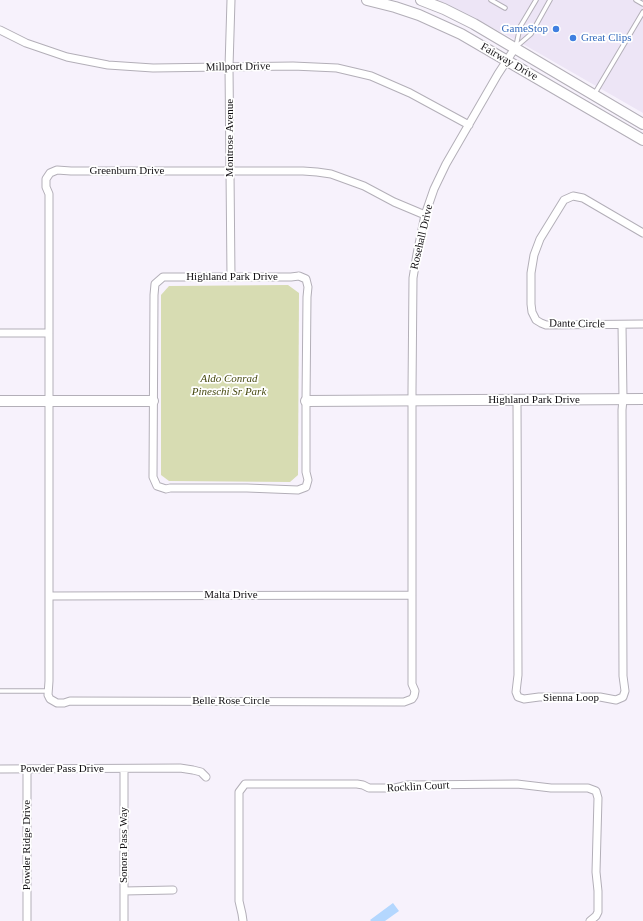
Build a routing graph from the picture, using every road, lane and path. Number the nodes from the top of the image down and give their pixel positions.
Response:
1 (231, 0) edge
2 (367, 0) edge
3 (421, 0) edge
4 (491, 0) edge
5 (536, 0) edge
6 (550, 0) edge
7 (636, 0) edge
8 (643, 4) edge
9 (504, 8) dead end
10 (643, 12) edge
11 (0, 30) edge
12 (515, 48) junction
13 (506, 60) junction
14 (229, 67) junction
15 (594, 94) junction
16 (643, 124) edge
17 (469, 125) junction
18 (641, 138) edge
19 (230, 172) junction
20 (425, 214) junction
21 (643, 233) edge
22 (232, 277) junction
23 (622, 324) junction
24 (643, 324) edge
25 (0, 333) edge
26 (49, 333) junction
27 (623, 399) junction
28 (643, 399) edge
29 (49, 400) junction
30 (412, 400) junction
31 (517, 400) junction
32 (0, 401) edge
33 (153, 401) junction
34 (306, 401) junction
35 (412, 595) junction
36 (49, 596) junction
37 (0, 691) edge
38 (48, 691) junction
39 (0, 769) edge
40 (27, 769) junction
41 (124, 769) junction
42 (206, 777) dead end
43 (173, 890) dead end
44 (124, 891) junction
45 (27, 921) edge
46 (124, 921) edge
47 (243, 921) edge
48 (590, 921) edge

1 - 14 street, Montrose Avenue
2 - 13 main road, Fairway Drive
3 - 12 main road, Fairway Drive
4 - 9 lane
5 - 12 lane
6 - 12 lane
7 - 8 lane
10 - 15 lane
11 - 14 street, Millport Drive
12 - 13 street, Rosehall Drive
12 - 15 main road, Fairway Drive
13 - 17 street, Rosehall Drive
13 - 18 main road, Fairway Drive
14 - 17 street, Millport Drive
14 - 19 street, Montrose Avenue
15 - 16 main road, Fairway Drive
17 - 20 street, Rosehall Drive
19 - 20 street, Greenburn Drive
19 - 22 street, Montrose Avenue
19 - 26 street, Greenburn Drive
20 - 30 street, Rosehall Drive
21 - 23 street, Dante Circle
22 - 33 street, Highland Park Drive
22 - 34 street, Highland Park Drive
23 - 24 street, Dante Circle
23 - 27 street
25 - 26 street
26 - 29 street, Greenburn Drive
27 - 28 main road, Highland Park Drive
27 - 31 main road, Highland Park Drive
27 - 31 street, Sienna Loop
29 - 32 main road
29 - 33 main road
29 - 36 street
30 - 31 main road, Highland Park Drive
30 - 34 main road, Highland Park Drive
30 - 35 street, Belle Rose Circle
33 - 34 street, Highland Park Drive
35 - 36 street, Malta Drive
35 - 38 street, Belle Rose Circle
36 - 38 street
37 - 38 lane
39 - 40 street, Powder Pass Drive
40 - 41 street, Powder Pass Drive
40 - 45 street, Powder Ridge Drive
41 - 42 street, Powder Pass Drive
41 - 44 street, Sonora Pass Way
43 - 44 street
44 - 46 street, Sonora Pass Way
47 - 48 street, Rocklin Court

